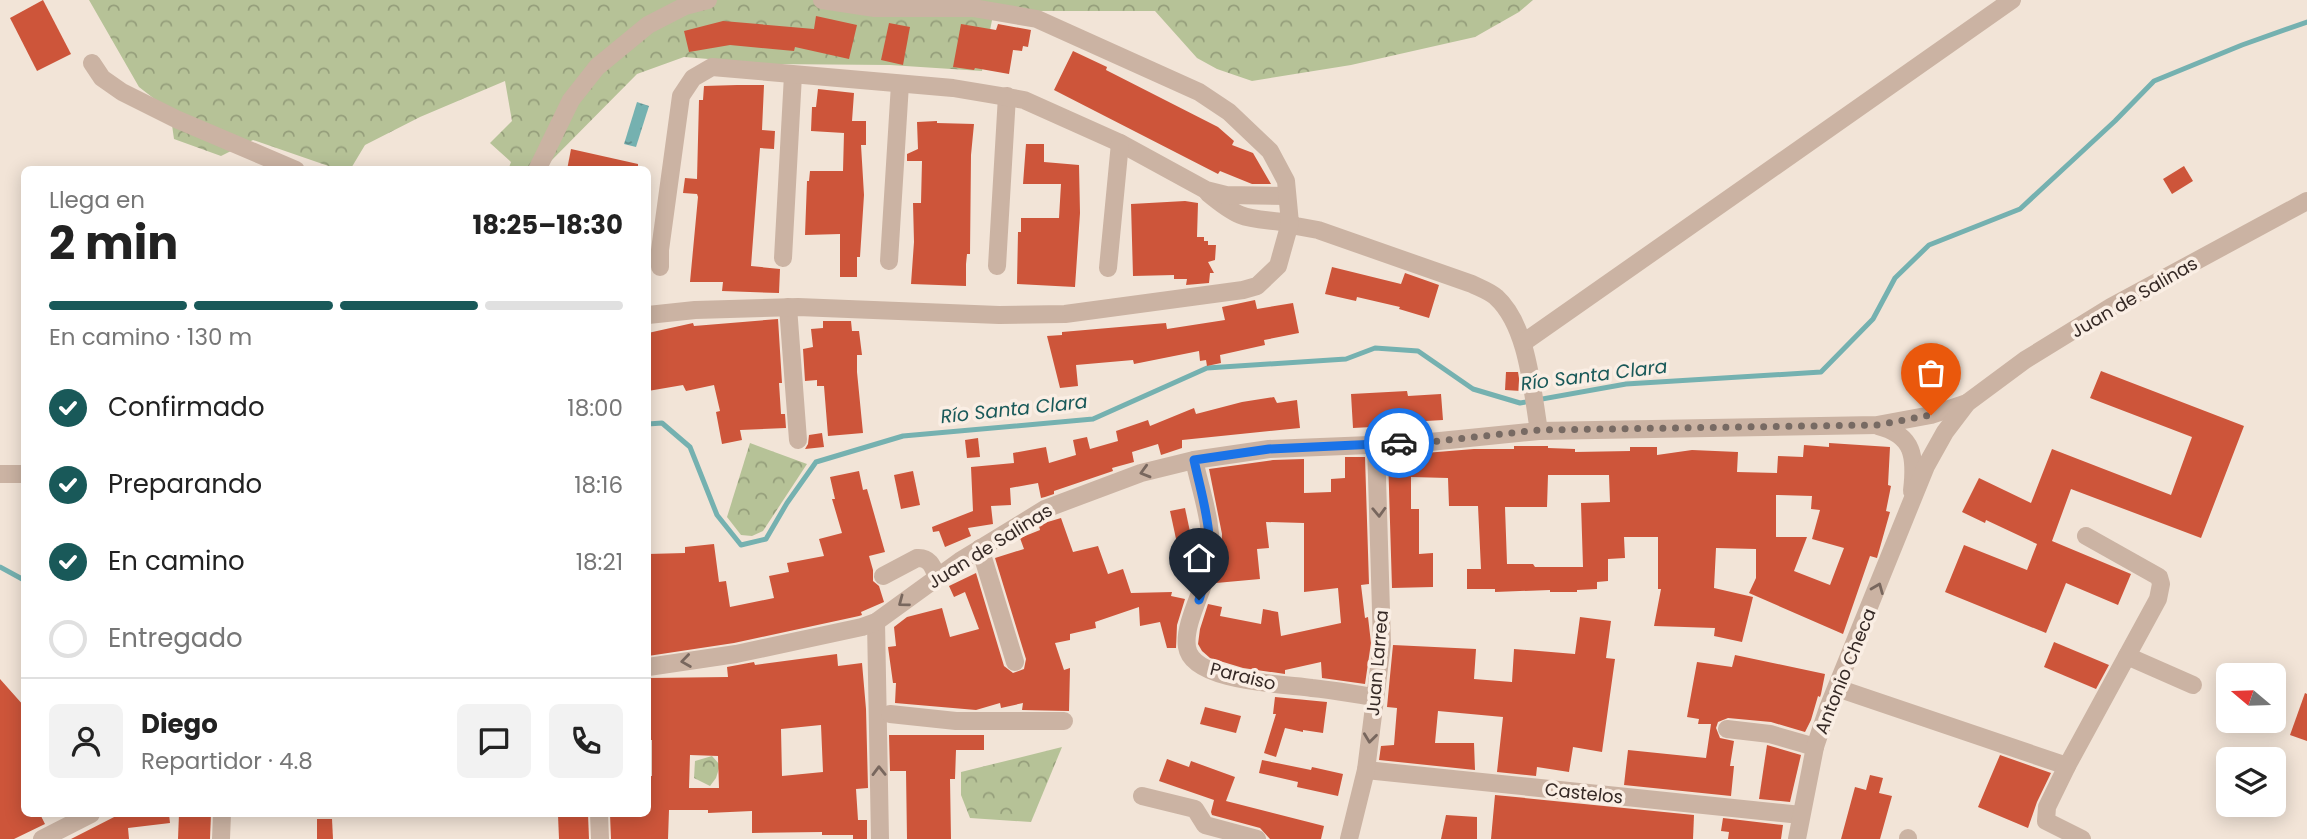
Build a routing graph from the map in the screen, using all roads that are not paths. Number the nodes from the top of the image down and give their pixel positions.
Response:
1 (708, 0) edge
2 (822, 0) edge
3 (2012, 0) edge
4 (92, 64) dead end
5 (793, 75) junction
6 (900, 84) junction
7 (1007, 96) junction
8 (1120, 143) junction
9 (287, 166) edge
10 (539, 166) edge
11 (1206, 190) junction
12 (1287, 196) junction
13 (2307, 201) edge
14 (1290, 223) junction
15 (656, 256) edge
16 (783, 258) dead end
17 (889, 261) dead end
18 (998, 266) dead end
19 (1108, 268) dead end
20 (788, 307) junction
21 (651, 315) edge
22 (1523, 343) junction
23 (1967, 403) junction
24 (1877, 425) junction
25 (1539, 430) junction
26 (798, 440) dead end
27 (1376, 443) junction
28 (1194, 460) junction
29 (0, 474) edge
30 (21, 474) edge
31 (1911, 508) junction
32 (2087, 536) dead end
33 (980, 548) junction
34 (883, 576) dead end
35 (937, 578) junction
36 (876, 622) junction
37 (2127, 656) junction
38 (1015, 662) dead end
39 (651, 667) edge
40 (2193, 685) dead end
41 (1837, 688) junction
42 (1375, 697) junction
43 (890, 714) dead end
44 (1064, 721) dead end
45 (1727, 729) dead end
46 (1815, 747) junction
47 (2067, 766) junction
48 (1366, 770) junction
49 (1142, 796) dead end
50 (1801, 815) junction
51 (85, 817) edge
52 (222, 817) edge
53 (599, 817) edge
54 (42, 839) edge
55 (221, 839) edge
56 (600, 839) edge
57 (880, 839) edge
58 (1257, 839) edge
59 (1349, 839) edge
60 (1797, 839) edge
61 (2082, 839) edge

1 - 10 street
2 - 12 street
3 - 22 street
4 - 9 street
5 - 6 street
5 - 15 street
5 - 16 street
6 - 7 street
6 - 17 street
7 - 8 street
7 - 18 street
8 - 11 street
8 - 19 street
11 - 12 street
11 - 14 street
12 - 14 street
13 - 23 street, Juan de Salinas
14 - 20 street
14 - 22 street
20 - 21 street
20 - 26 street
22 - 25 street
23 - 24 street, Juan de Salinas
23 - 31 street, Juan de Salinas
24 - 25 street, Juan de Salinas
24 - 31 street
25 - 27 street, Juan de Salinas
27 - 28 street, Juan de Salinas
27 -> 42 street, Juan Larrea
28 -> 33 street, Juan de Salinas
28 - 42 street, Paraiso
29 - 30 street
41 -> 31 street, Antonio Checa
32 - 37 street
33 - 35 street, Juan de Salinas
33 - 38 street
34 - 35 street
35 -> 36 street, Juan de Salinas
36 -> 39 street, Juan de Salinas
57 -> 36 street
37 - 40 street
37 - 47 street
41 - 46 street, Antonio Checa
41 - 47 street
42 -> 48 street, Juan Larrea
43 - 44 street
45 - 46 street
46 - 50 street, Antonio Checa
47 - 61 street
48 - 50 street, Castelos
48 - 59 street, Juan Larrea
49 - 58 street
50 - 60 street, Antonio Checa
51 - 54 street
52 - 55 street
53 - 56 street

